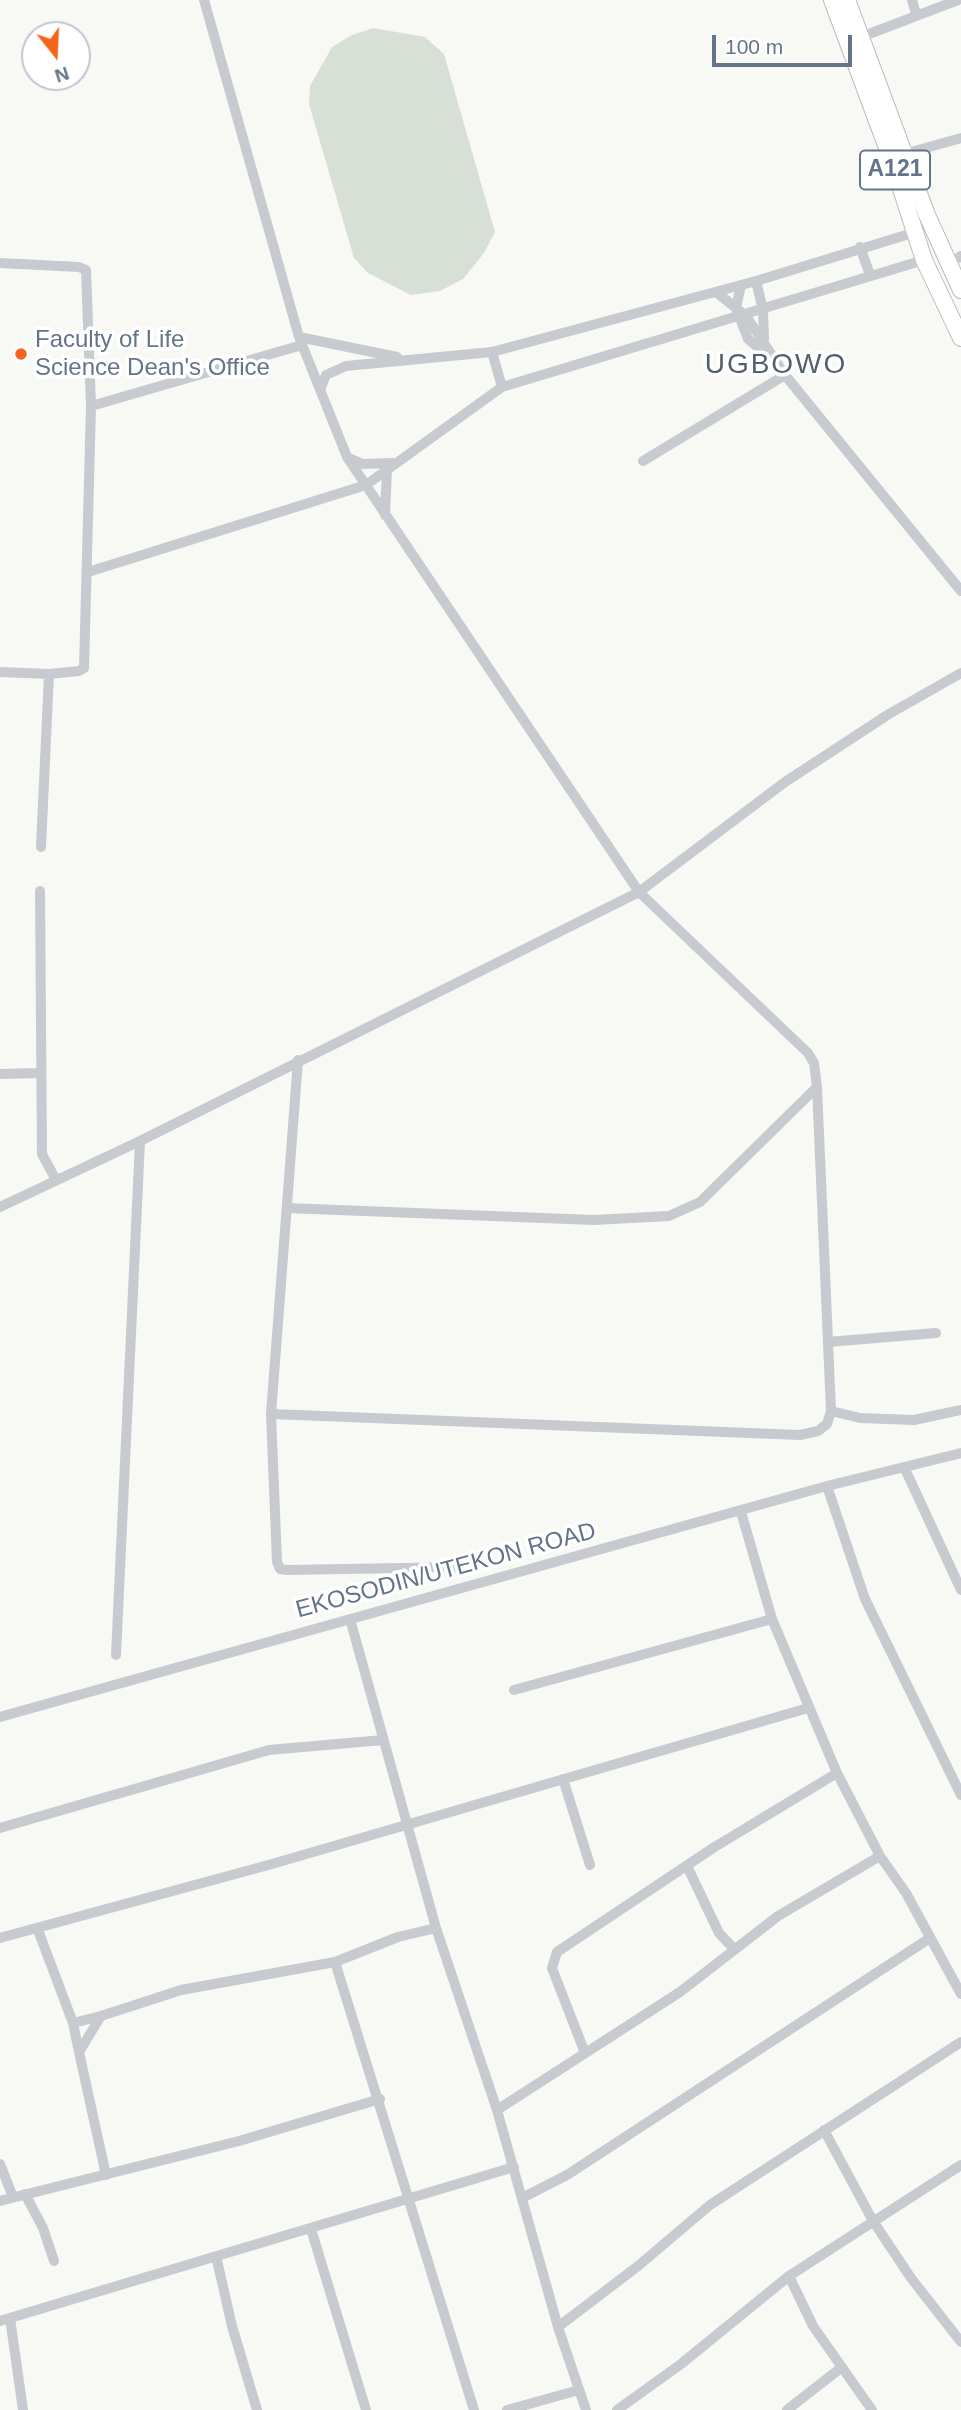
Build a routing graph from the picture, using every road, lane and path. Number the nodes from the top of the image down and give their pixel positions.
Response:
1 (204, 0) edge
2 (832, 0) edge
3 (846, 0) edge
4 (912, 0) edge
5 (958, 0) edge
6 (916, 14) junction
7 (860, 37) junction
8 (961, 138) edge
9 (904, 154) junction
10 (916, 232) junction
11 (860, 247) junction
12 (924, 260) junction
13 (955, 260) edge
14 (0, 263) edge
15 (870, 275) junction
16 (756, 281) junction
17 (741, 285) junction
18 (961, 290) edge
19 (716, 292) junction
20 (763, 310) junction
21 (737, 315) junction
22 (961, 338) edge
23 (764, 340) junction
24 (301, 341) junction
25 (492, 352) junction
26 (402, 360) junction
27 (775, 362) junction
28 (785, 375) junction
29 (502, 387) junction
30 (320, 390) junction
31 (91, 406) junction
32 (347, 457) junction
33 (643, 461) dead end
34 (390, 466) junction
35 (366, 485) junction
36 (385, 515) junction
37 (88, 572) junction
38 (961, 591) edge
39 (0, 672) edge
40 (961, 673) edge
41 (49, 674) junction
42 (41, 847) dead end
43 (40, 891) dead end
44 (639, 892) junction
45 (298, 1060) junction
46 (41, 1073) junction
47 (0, 1074) edge
48 (817, 1087) junction
49 (140, 1141) junction
50 (56, 1180) junction
51 (0, 1207) edge
52 (287, 1208) junction
53 (936, 1333) dead end
54 (828, 1342) junction
55 (961, 1410) edge
56 (831, 1411) junction
57 (271, 1414) junction
58 (961, 1453) edge
59 (905, 1468) junction
60 (827, 1486) junction
61 (741, 1512) junction
62 (461, 1567) dead end
63 (961, 1590) edge
64 (350, 1619) junction
65 (772, 1619) junction
66 (116, 1655) dead end
67 (514, 1690) dead end
68 (807, 1708) junction
69 (0, 1717) edge
70 (383, 1740) junction
71 (837, 1773) junction
72 (563, 1779) junction
73 (961, 1795) edge
74 (408, 1824) junction
75 (0, 1828) edge
76 (880, 1856) junction
77 (590, 1865) dead end
78 (687, 1866) junction
79 (436, 1928) junction
80 (38, 1930) junction
81 (0, 1938) edge
82 (930, 1938) junction
83 (734, 1949) junction
84 (335, 1962) junction
85 (961, 1994) edge
86 (101, 2016) junction
87 (73, 2023) junction
88 (961, 2042) edge
89 (79, 2052) junction
90 (585, 2053) junction
91 (380, 2099) junction
92 (497, 2110) junction
93 (824, 2130) junction
94 (0, 2164) edge
95 (514, 2167) junction
96 (958, 2167) edge
97 (106, 2175) junction
98 (961, 2179) edge
99 (25, 2194) junction
100 (13, 2197) junction
101 (522, 2198) junction
102 (411, 2199) junction
103 (0, 2201) edge
104 (873, 2221) junction
105 (310, 2229) junction
106 (216, 2256) junction
107 (54, 2261) dead end
108 (789, 2276) junction
109 (5, 2320) edge
110 (558, 2327) junction
111 (961, 2342) edge
112 (842, 2367) junction
113 (579, 2390) junction
114 (23, 2410) edge
115 (257, 2410) edge
116 (366, 2410) edge
117 (474, 2410) edge
118 (507, 2410) edge
119 (586, 2410) edge
120 (617, 2410) edge
121 (787, 2410) edge
122 (872, 2410) edge

1 - 24 street
2 - 10 highway, A121
3 - 7 highway, A121
4 - 6 street
5 - 6 street
6 - 7 street
7 - 9 highway, A121
8 - 9 street
9 - 13 highway, A121
10 - 11 street
10 - 12 highway, A121
11 - 15 street
11 - 16 street
12 - 15 street
12 - 22 highway, A121
13 - 18 highway, A121
14 - 31 street
15 - 20 street
16 - 17 street
16 - 20 street
17 - 19 street
17 - 21 street
19 - 21 street
19 - 25 street
20 - 21 street
20 - 23 street
21 - 23 street
21 - 27 street
21 - 29 street
23 - 27 street
24 - 26 street
24 - 30 street
24 - 31 street
25 - 26 street
25 - 29 street
26 - 30 street
27 - 28 street
28 - 33 street
28 - 38 street
29 - 34 street
30 - 32 street
31 - 37 street
32 - 34 street
32 - 35 street
34 - 35 street
34 - 36 street
35 - 36 street
35 - 37 street
36 - 44 street
37 - 41 street
39 - 41 street
40 - 44 street
41 - 42 street
43 - 46 street
44 - 45 street
44 - 48 street
45 - 49 street
45 - 52 street
46 - 47 street
46 - 50 street
48 - 52 street
48 - 54 street
49 - 50 street
49 - 66 street
50 - 51 street
52 - 57 street
53 - 54 street
54 - 56 street
55 - 56 street
56 - 57 street
57 - 62 street
58 - 59 street, EKOSODIN/UTEKON ROAD
59 - 60 street, EKOSODIN/UTEKON ROAD
59 - 63 street
60 - 61 street, EKOSODIN/UTEKON ROAD
60 - 73 street
61 - 64 street, EKOSODIN/UTEKON ROAD
61 - 65 street
64 - 69 street, EKOSODIN/UTEKON ROAD
64 - 70 street
65 - 67 street
65 - 68 street
68 - 71 street
68 - 72 street
70 - 74 street
70 - 75 street
71 - 76 street
71 - 78 street
72 - 74 street
72 - 77 street
74 - 79 street
74 - 80 street
76 - 82 street
76 - 83 street
78 - 83 street
78 - 90 street
79 - 84 street
79 - 92 street
80 - 81 street
80 - 87 street
82 - 85 street
82 - 101 street
83 - 90 street
84 - 86 street
84 - 91 street
86 - 87 street
86 - 89 street
87 - 89 street
88 - 93 street
89 - 97 street
90 - 92 street
91 - 97 street
91 - 102 street
92 - 95 street
93 - 104 street
93 - 110 street
94 - 100 street
95 - 101 street
95 - 102 street
96 - 98 street
96 - 104 street
97 - 99 street
99 - 100 street
99 - 107 street
100 - 103 street
101 - 110 street
102 - 105 street
102 - 117 street
104 - 108 street
104 - 111 street
105 - 106 street
105 - 116 street
106 - 109 street
106 - 115 street
108 - 112 street
108 - 120 street
109 - 114 street
110 - 113 street
112 - 121 street
112 - 122 street
113 - 118 street
113 - 119 street

